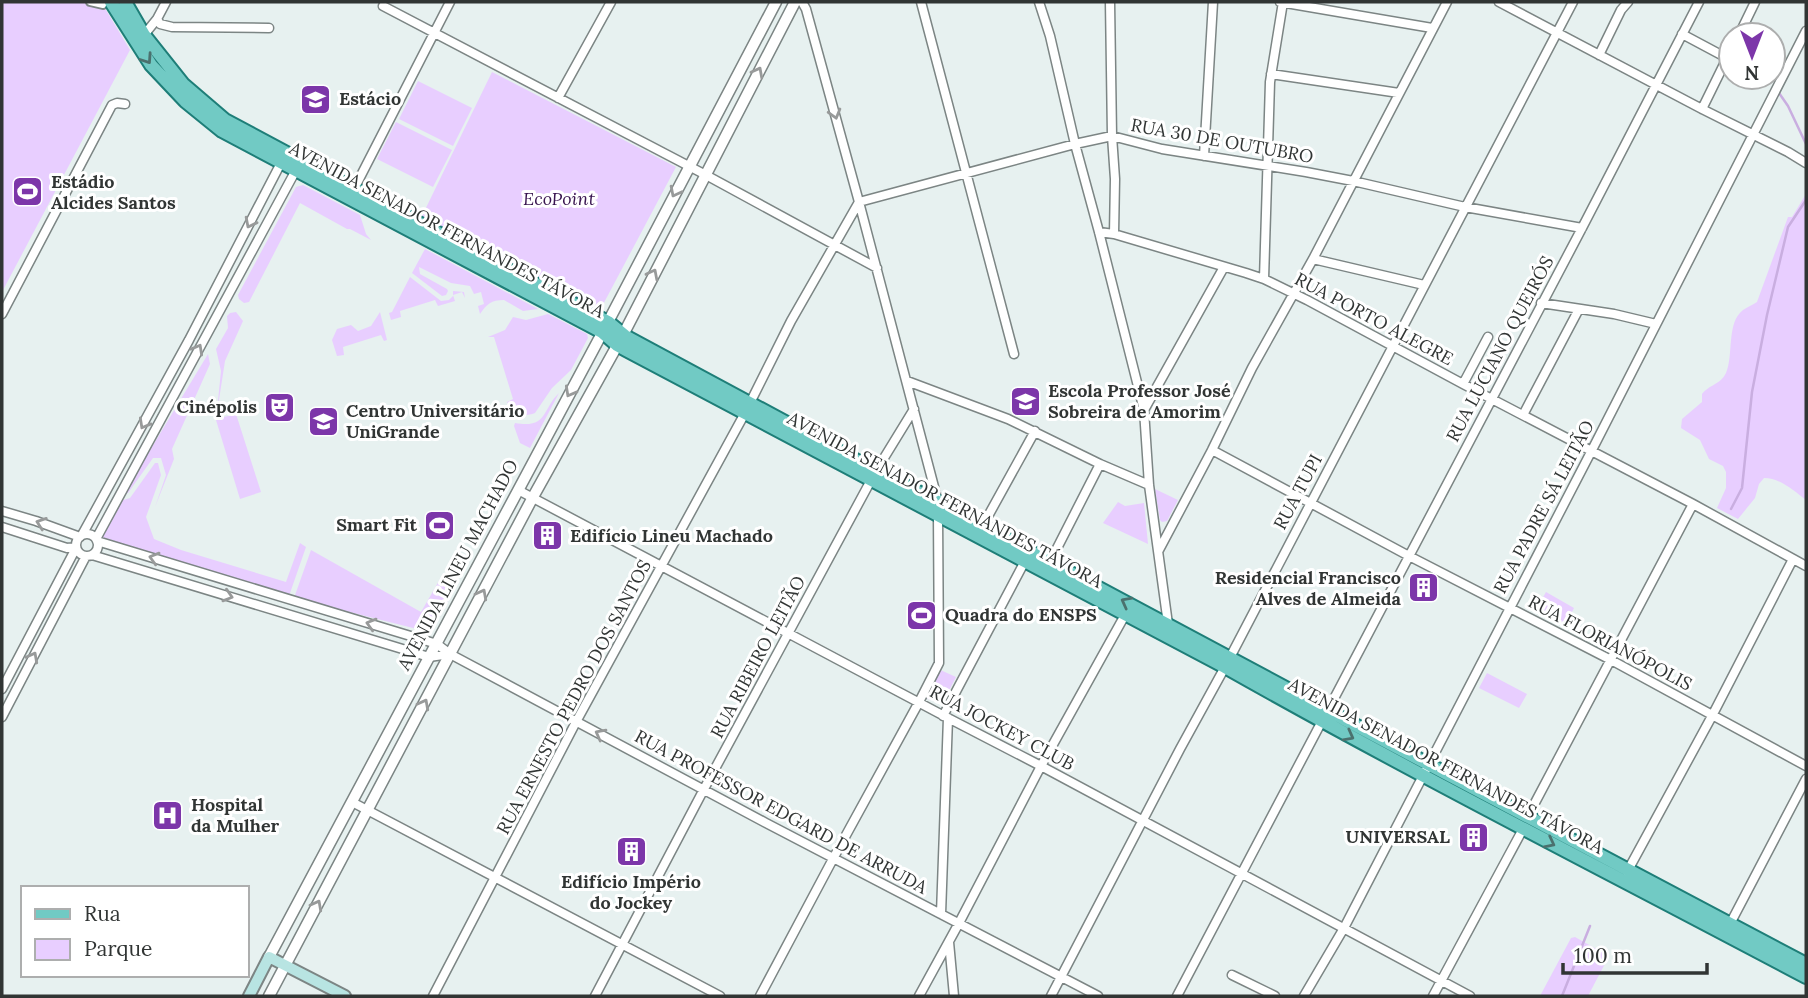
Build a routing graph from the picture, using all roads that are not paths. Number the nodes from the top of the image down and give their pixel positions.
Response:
1 (90, 2) edge
2 (102, 2) edge
3 (111, 2) edge
4 (125, 2) edge
5 (166, 2) edge
6 (450, 2) edge
7 (611, 2) edge
8 (776, 2) edge
9 (795, 2) edge
10 (802, 2) edge
11 (921, 2) edge
12 (1040, 2) edge
13 (1110, 2) edge
14 (1213, 2) edge
15 (1281, 2) edge
16 (1447, 2) edge
17 (1573, 2) edge
18 (1628, 2) edge
19 (1699, 2) edge
20 (1755, 2) edge
21 (1505, 3) edge
22 (383, 6) dead end
23 (157, 19) junction
24 (1746, 21) edge
25 (269, 28) dead end
26 (1432, 28) junction
27 (1806, 30) edge
28 (434, 32) junction
29 (1557, 32) junction
30 (1682, 34) junction
31 (144, 35) junction
32 (1717, 49) edge
33 (1599, 55) junction
34 (1271, 74) junction
35 (1717, 78) edge
36 (1656, 85) junction
37 (1399, 93) junction
38 (558, 98) junction
39 (125, 104) dead end
40 (1702, 109) junction
41 (1752, 134) junction
42 (1112, 136) junction
43 (1075, 144) junction
44 (1204, 156) junction
45 (284, 158) junction
46 (1806, 163) edge
47 (688, 166) junction
48 (1268, 166) junction
49 (296, 170) junction
50 (704, 174) junction
51 (966, 174) junction
52 (1353, 181) junction
53 (354, 189) junction
54 (859, 202) junction
55 (1465, 207) junction
56 (1582, 228) junction
57 (1099, 232) junction
58 (1114, 234) junction
59 (833, 245) junction
60 (1313, 259) junction
61 (1224, 267) junction
62 (877, 268) junction
63 (1264, 279) junction
64 (1424, 285) junction
65 (1293, 293) junction
66 (213, 294) junction
67 (225, 301) junction
68 (1541, 303) junction
69 (1579, 309) junction
70 (2, 314) edge
71 (1656, 324) junction
72 (605, 327) junction
73 (1488, 337) dead end
74 (620, 340) junction
75 (1392, 347) junction
76 (1014, 354) dead end
77 (907, 381) junction
78 (1463, 384) junction
79 (1492, 398) junction
80 (748, 408) junction
81 (914, 409) junction
82 (1144, 410) junction
83 (1523, 415) junction
84 (1035, 431) junction
85 (1212, 450) junction
86 (1592, 450) junction
87 (1100, 464) junction
88 (874, 475) junction
89 (1149, 485) junction
90 (518, 490) junction
91 (533, 498) junction
92 (1310, 502) junction
93 (1693, 504) junction
94 (938, 509) junction
95 (2, 511) edge
96 (2, 527) edge
97 (982, 527) junction
98 (81, 536) junction
99 (97, 540) junction
100 (76, 547) junction
101 (1158, 550) junction
102 (89, 556) junction
103 (1409, 556) junction
104 (1793, 559) junction
105 (1025, 561) junction
106 (1050, 562) junction
107 (662, 566) junction
108 (1806, 566) edge
109 (1509, 607) junction
110 (1125, 615) junction
111 (1168, 624) junction
112 (788, 634) junction
113 (436, 643) junction
114 (450, 654) junction
115 (429, 657) junction
116 (1611, 660) junction
117 (1228, 662) junction
118 (2, 689) edge
119 (919, 702) junction
120 (1325, 715) junction
121 (1712, 716) junction
122 (2, 717) edge
123 (946, 717) junction
124 (576, 722) junction
125 (1041, 766) junction
126 (1806, 766) edge
127 (1425, 770) junction
128 (364, 778) junction
129 (1806, 779) edge
130 (381, 786) junction
131 (704, 789) junction
132 (352, 802) junction
133 (368, 810) junction
134 (1528, 816) junction
135 (1143, 821) junction
136 (1522, 829) junction
137 (335, 835) junction
138 (351, 842) junction
139 (834, 857) junction
140 (1241, 874) junction
141 (1625, 875) junction
142 (496, 877) junction
143 (941, 914) junction
144 (960, 923) junction
145 (1730, 924) junction
146 (1345, 928) junction
147 (949, 942) junction
148 (622, 944) junction
149 (269, 957) junction
150 (1806, 964) edge
151 (285, 965) junction
152 (1232, 975) dead end
153 (1061, 977) junction
154 (1806, 977) edge
155 (1442, 981) junction
156 (249, 996) edge
157 (269, 996) edge
158 (345, 996) edge
159 (433, 996) edge
160 (595, 996) edge
161 (720, 996) edge
162 (760, 996) edge
163 (919, 996) edge
164 (954, 996) edge
165 (1051, 996) edge
166 (1098, 996) edge
167 (1177, 996) edge
168 (1275, 996) edge
169 (1304, 996) edge
170 (1433, 996) edge
171 (1470, 996) edge

1 - 2 street
3 -> 45 main road, AVENIDA SENADOR FERNANDES TÁVORA
4 - 31 main road, AVENIDA SENADOR FERNANDES TÁVORA
5 - 23 street
6 - 28 street
7 - 38 street
8 - 47 street, AVENIDA LINEU MACHADO
50 -> 9 street, AVENIDA LINEU MACHADO
10 -> 54 street
11 - 51 street
12 - 43 street
13 - 42 street
14 - 44 street
15 - 26 street
15 - 34 street
16 - 26 street
17 - 29 street, RUA TUPI
18 - 33 street
19 - 30 street, RUA LUCIANO QUEIRÓS
20 - 24 street
21 - 29 street
22 - 28 street
23 - 25 street
23 - 31 street
26 - 37 street
27 - 41 street, RUA PADRE SÁ LEITÃO
28 - 38 street
28 - 53 street
29 - 33 street
29 - 55 street, RUA TUPI
30 - 32 street
30 - 36 street, RUA LUCIANO QUEIRÓS
31 - 45 main road, AVENIDA SENADOR FERNANDES TÁVORA
33 - 36 street
34 - 37 street
34 - 48 street
35 - 40 street
36 - 40 street
36 - 56 street, RUA LUCIANO QUEIRÓS
37 - 52 street
38 - 47 street
39 - 70 street
40 - 41 street
41 - 46 street
41 - 71 street, RUA PADRE SÁ LEITÃO
42 - 43 street, RUA 30 DE OUTUBRO
42 - 44 street, RUA 30 DE OUTUBRO
42 - 58 street
43 - 51 street, RUA 30 DE OUTUBRO
43 - 57 street
44 - 48 street, RUA 30 DE OUTUBRO
45 - 49 main road, AVENIDA SENADOR FERNANDES TÁVORA
45 - 53 main road, AVENIDA SENADOR FERNANDES TÁVORA
45 -> 66 street
47 - 50 street
47 -> 72 street, AVENIDA LINEU MACHADO
48 - 52 street, RUA 30 DE OUTUBRO
48 - 63 street
49 - 67 street
49 - 72 main road, AVENIDA SENADOR FERNANDES TÁVORA
50 - 59 street
74 -> 50 street, AVENIDA LINEU MACHADO
51 - 54 street, RUA 30 DE OUTUBRO
51 - 76 street
52 - 55 street, RUA 30 DE OUTUBRO
52 - 60 street
53 - 72 main road, AVENIDA SENADOR FERNANDES TÁVORA
54 - 59 street, RUA ERNESTO PEDRO DOS SANTOS
54 - 62 street
55 - 56 street, RUA 30 DE OUTUBRO
55 - 64 street, RUA TUPI
56 - 68 street, RUA LUCIANO QUEIRÓS
57 - 58 street, RUA PORTO ALEGRE
57 - 82 street
58 - 61 street, RUA PORTO ALEGRE
59 - 62 street
59 - 80 street, RUA ERNESTO PEDRO DOS SANTOS
60 - 64 street
60 - 65 street
61 - 63 street, RUA PORTO ALEGRE
61 - 82 street
62 - 77 street
63 - 65 street, RUA PORTO ALEGRE
64 - 75 street, RUA TUPI
65 - 75 street, RUA PORTO ALEGRE
65 - 85 street
66 - 67 street
66 -> 98 street
99 -> 67 street
68 - 69 street
68 - 79 street, RUA LUCIANO QUEIRÓS
69 - 71 street
69 - 83 street
71 - 86 street, RUA PADRE SÁ LEITÃO
72 - 74 main road, AVENIDA SENADOR FERNANDES TÁVORA
72 -> 90 street, AVENIDA LINEU MACHADO
73 - 78 street
74 - 80 main road, AVENIDA SENADOR FERNANDES TÁVORA
74 - 91 street, AVENIDA LINEU MACHADO
75 - 78 street, RUA PORTO ALEGRE
75 - 92 street, RUA TUPI
77 - 81 street
77 - 84 street
78 - 79 street, RUA PORTO ALEGRE
79 - 83 street, RUA PORTO ALEGRE
79 - 103 street, RUA LUCIANO QUEIRÓS
80 - 88 main road, AVENIDA SENADOR FERNANDES TÁVORA
80 - 107 street, RUA ERNESTO PEDRO DOS SANTOS
81 - 88 street, RUA RIBEIRO LEITÃO
81 - 94 street
82 - 89 street
83 - 86 street, RUA PORTO ALEGRE
84 - 87 street
84 - 97 street
85 - 92 street, RUA FLORIANÓPOLIS
85 - 101 street
86 - 93 street, RUA PORTO ALEGRE
86 - 109 street, RUA PADRE SÁ LEITÃO
87 - 89 street
87 - 106 street
88 - 94 main road, AVENIDA SENADOR FERNANDES TÁVORA
88 - 112 street, RUA RIBEIRO LEITÃO
89 - 101 street
90 - 91 street, RUA JOCKEY CLUB
90 - 113 street, AVENIDA LINEU MACHADO
91 - 107 street, RUA JOCKEY CLUB
114 -> 91 street, AVENIDA LINEU MACHADO
92 - 103 street, RUA FLORIANÓPOLIS
92 - 117 street, RUA TUPI
93 - 104 street, RUA PORTO ALEGRE
93 - 116 street
94 - 97 main road, AVENIDA SENADOR FERNANDES TÁVORA
94 - 105 main road, AVENIDA SENADOR FERNANDES TÁVORA
94 - 119 street
98 -> 95 street
96 - 100 street
97 - 106 main road, AVENIDA SENADOR FERNANDES TÁVORA
98 - 99 street
98 - 100 street
99 - 102 street
113 -> 99 street
100 - 102 street
100 - 118 street
101 - 111 street
102 -> 115 street
122 -> 102 street
103 - 109 street, RUA FLORIANÓPOLIS
103 - 120 street, RUA LUCIANO QUEIRÓS
104 - 108 street, RUA PORTO ALEGRE
104 - 121 street
105 - 110 main road, AVENIDA SENADOR FERNANDES TÁVORA
105 - 123 street
111 -> 106 main road, AVENIDA SENADOR FERNANDES TÁVORA
107 - 112 street, RUA JOCKEY CLUB
107 - 124 street, RUA ERNESTO PEDRO DOS SANTOS
109 - 116 street, RUA FLORIANÓPOLIS
109 - 127 street, RUA PADRE SÁ LEITÃO
110 - 117 main road, AVENIDA SENADOR FERNANDES TÁVORA
110 - 125 street
111 - 117 main road, AVENIDA SENADOR FERNANDES TÁVORA
112 - 119 street, RUA JOCKEY CLUB
112 - 131 street, RUA RIBEIRO LEITÃO
113 - 114 street, RUA PROFESSOR EDGARD DE ARRUDA
113 - 115 street, AVENIDA LINEU MACHADO
114 - 115 street
114 - 124 street, RUA PROFESSOR EDGARD DE ARRUDA
130 -> 114 street, AVENIDA LINEU MACHADO
115 - 128 street, AVENIDA LINEU MACHADO
116 - 121 street, RUA FLORIANÓPOLIS
116 - 134 street
117 - 120 main road, AVENIDA SENADOR FERNANDES TÁVORA
117 - 135 street, RUA TUPI
119 - 123 street, RUA JOCKEY CLUB
119 - 139 street
120 - 127 main road, AVENIDA SENADOR FERNANDES TÁVORA
120 - 140 street, RUA LUCIANO QUEIRÓS
121 - 126 street, RUA FLORIANÓPOLIS
121 - 141 street
123 - 125 street, RUA JOCKEY CLUB
123 - 143 street
131 -> 124 street, RUA PROFESSOR EDGARD DE ARRUDA
124 - 142 street, RUA ERNESTO PEDRO DOS SANTOS
125 - 135 street, RUA JOCKEY CLUB
125 - 144 street
127 - 134 main road, AVENIDA SENADOR FERNANDES TÁVORA
127 - 136 main road, AVENIDA SENADOR FERNANDES TÁVORA
127 - 146 street, RUA PADRE SÁ LEITÃO
128 - 130 street
128 - 132 street, AVENIDA LINEU MACHADO
129 - 145 street
130 - 133 street, AVENIDA LINEU MACHADO
131 - 139 street, RUA PROFESSOR EDGARD DE ARRUDA
131 - 148 street, RUA RIBEIRO LEITÃO
132 - 133 street
132 - 137 street, AVENIDA LINEU MACHADO
133 - 138 street, AVENIDA LINEU MACHADO
133 - 142 street
134 - 141 main road, AVENIDA SENADOR FERNANDES TÁVORA
135 - 140 street, RUA JOCKEY CLUB
135 - 153 street, RUA TUPI
136 -> 141 main road, AVENIDA SENADOR FERNANDES TÁVORA
136 - 155 street
137 - 138 street
137 - 149 street, AVENIDA LINEU MACHADO
151 -> 138 street, AVENIDA LINEU MACHADO
139 - 143 street, RUA PROFESSOR EDGARD DE ARRUDA
139 - 162 street
140 - 146 street, RUA JOCKEY CLUB
140 - 167 street, RUA LUCIANO QUEIRÓS
141 - 145 main road, AVENIDA SENADOR FERNANDES TÁVORA
141 - 154 main road, AVENIDA SENADOR FERNANDES TÁVORA
142 - 148 street
142 - 159 street, RUA ERNESTO PEDRO DOS SANTOS
143 - 144 street, RUA PROFESSOR EDGARD DE ARRUDA
144 - 147 street
144 - 153 street, RUA PROFESSOR EDGARD DE ARRUDA
145 - 150 main road, AVENIDA SENADOR FERNANDES TÁVORA
146 - 155 street, RUA JOCKEY CLUB
146 - 169 street, RUA PADRE SÁ LEITÃO
147 - 163 street
147 - 164 street
148 - 160 street, RUA RIBEIRO LEITÃO
148 - 161 street
149 - 151 main road
149 - 156 main road, AVENIDA LINEU MACHADO
151 - 157 street, AVENIDA LINEU MACHADO
151 - 158 main road
152 - 168 street
153 - 165 street, RUA TUPI
153 - 166 street, RUA PROFESSOR EDGARD DE ARRUDA
155 - 170 street
155 - 171 street, RUA JOCKEY CLUB

